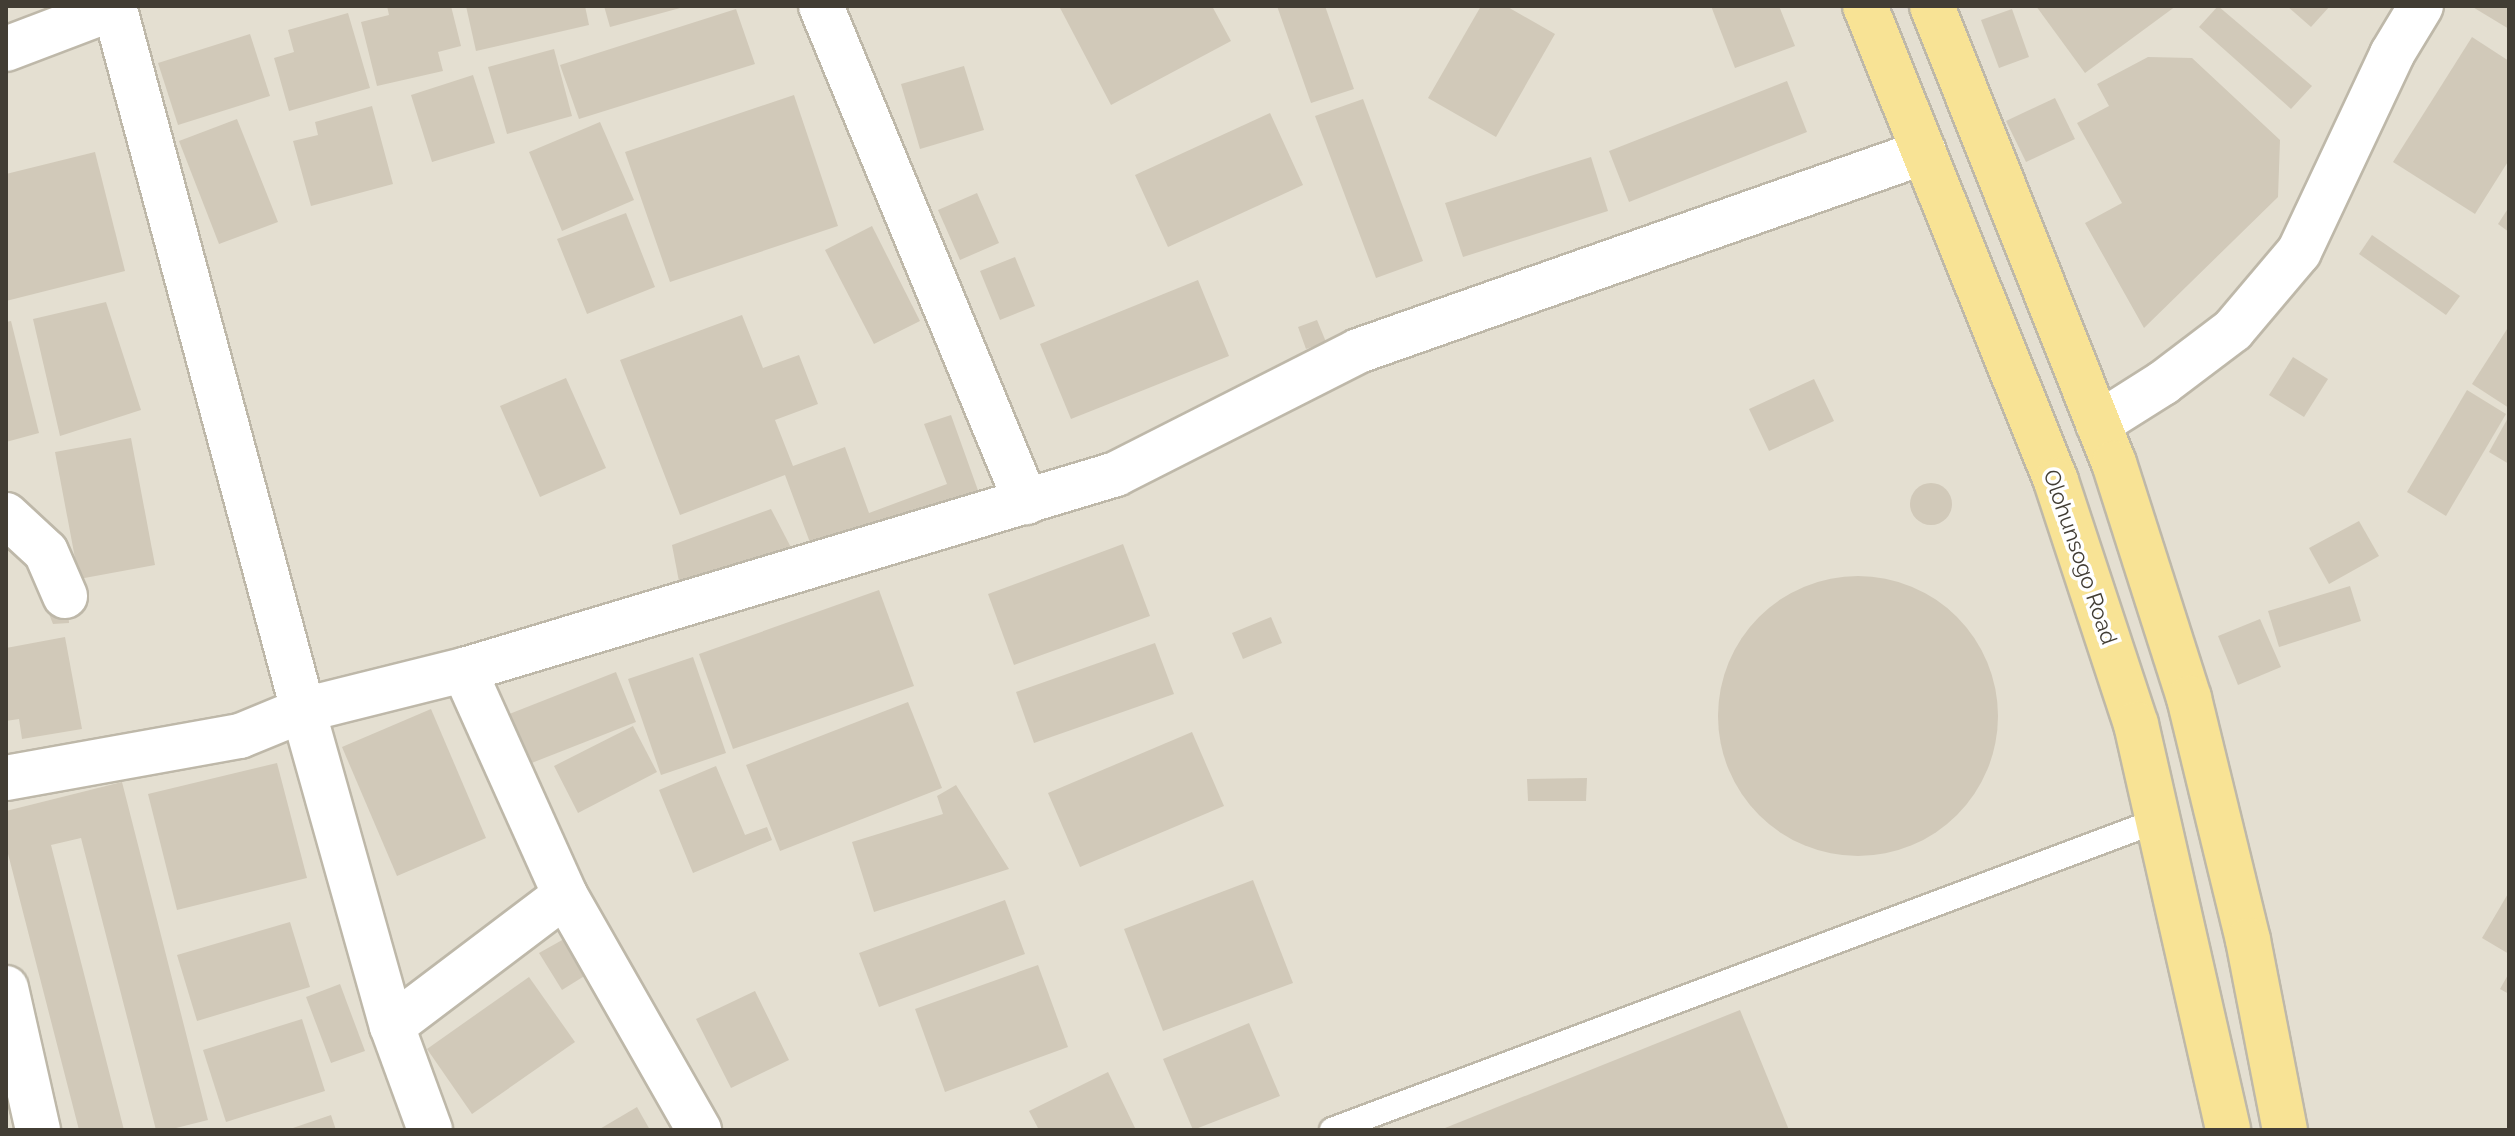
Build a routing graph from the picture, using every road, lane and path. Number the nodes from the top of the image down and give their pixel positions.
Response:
1 (821, 6) edge
2 (1865, 6) edge
3 (1932, 6) edge
4 (2421, 6) edge
5 (114, 7) edge
6 (6, 49) edge
7 (1924, 152) junction
8 (2098, 424) junction
9 (1026, 502) junction
10 (6, 515) edge
11 (65, 596) dead end
12 (464, 670) junction
13 (303, 710) junction
14 (6, 778) edge
15 (2159, 820) junction
16 (565, 895) junction
17 (6, 988) edge
18 (392, 1026) junction
19 (38, 1130) edge
20 (430, 1130) edge
21 (699, 1130) edge
22 (1332, 1130) edge
23 (2228, 1130) edge
24 (2285, 1130) edge

1 - 9 street
2 - 7 main road, Olohunsogo Road
3 - 8 main road
4 - 8 street
5 - 6 street
5 - 13 street
7 - 9 street
7 - 15 main road, Olohunsogo Road
8 - 24 main road
9 - 12 street
10 - 11 street
12 - 13 street
12 - 16 street
13 - 14 street
13 - 18 street
15 - 22 lane
15 - 23 main road, Olohunsogo Road
16 - 18 street
16 - 21 street
17 - 19 street
18 - 20 street

